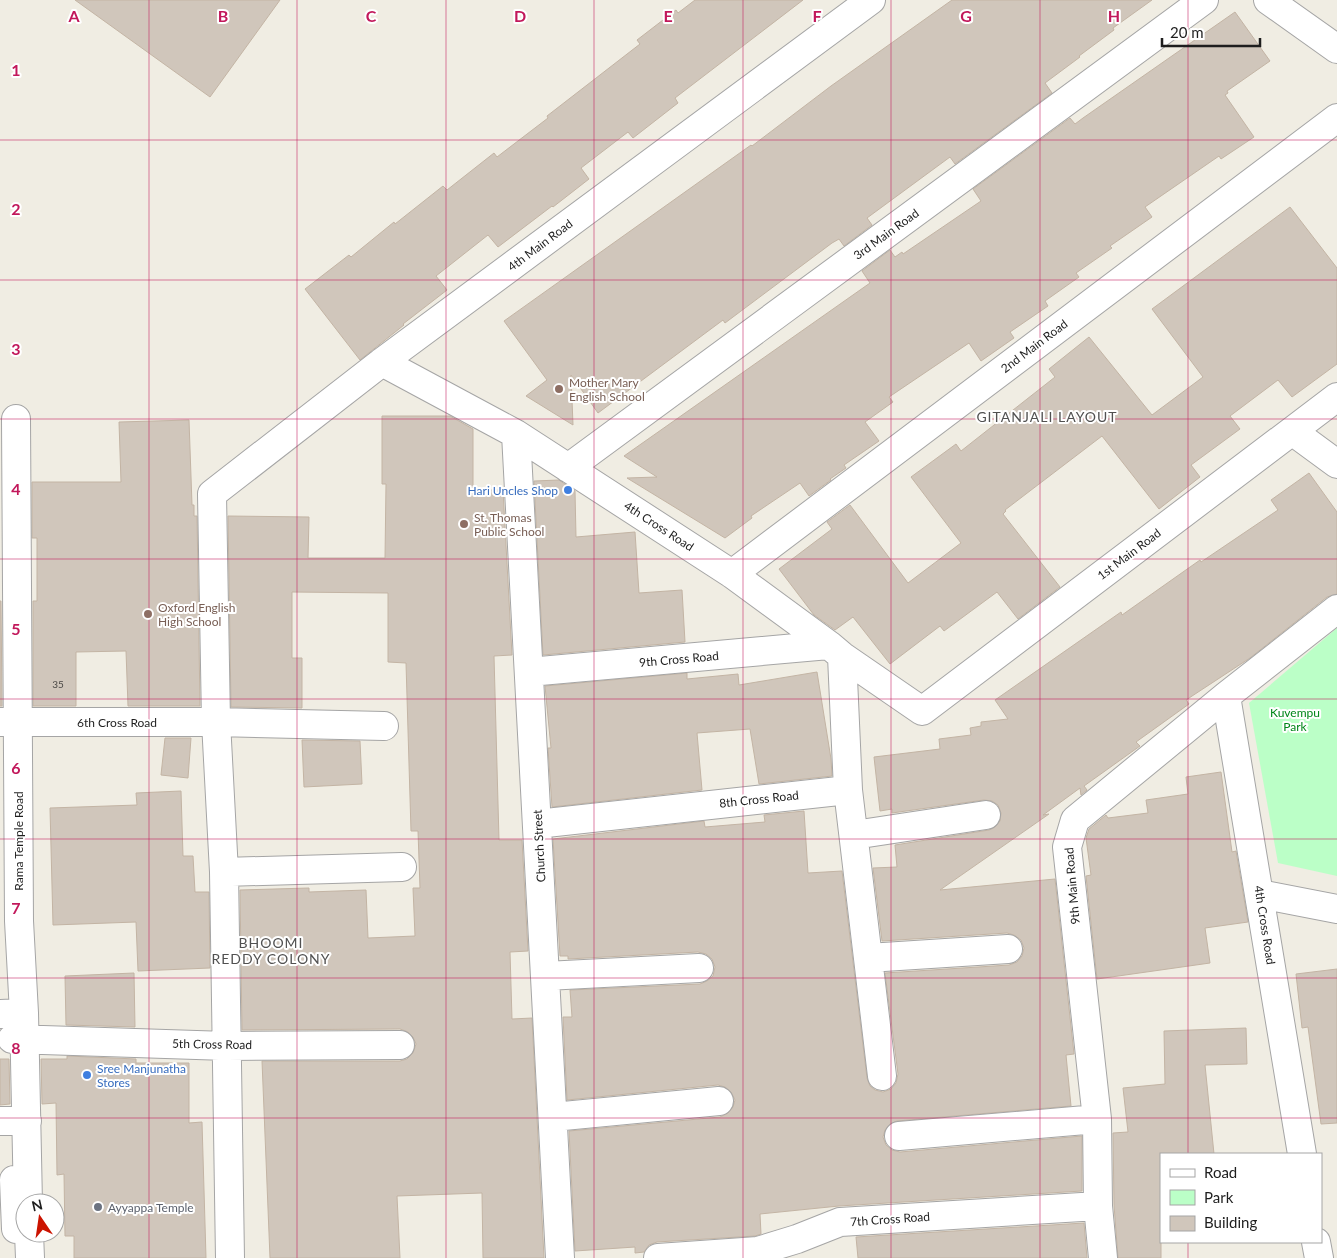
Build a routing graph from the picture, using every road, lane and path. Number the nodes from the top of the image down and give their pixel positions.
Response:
1 (871, 0) edge
2 (1204, 0) edge
3 (1268, 0) edge
4 (1337, 49) edge
5 (1337, 118) edge
6 (382, 362) junction
7 (1337, 397) edge
8 (16, 419) dead end
9 (1292, 431) junction
10 (516, 434) junction
11 (1337, 464) edge
12 (568, 468) junction
13 (8, 489) edge
14 (732, 574) junction
15 (8, 599) edge
16 (1337, 609) edge
17 (835, 651) junction
18 (529, 672) junction
19 (1226, 696) junction
20 (922, 711) joint
21 (9, 722) edge
22 (216, 722) junction
23 (384, 726) dead end
24 (848, 790) junction
25 (986, 815) dead end
26 (537, 824) junction
27 (854, 835) junction
28 (402, 867) dead end
29 (224, 872) junction
30 (1260, 894) junction
31 (1337, 909) edge
32 (1008, 949) dead end
33 (868, 958) junction
34 (699, 968) dead end
35 (546, 976) junction
36 (15, 1011) edge
37 (400, 1045) dead end
38 (227, 1046) junction
39 (882, 1076) dead end
40 (719, 1101) dead end
41 (553, 1117) junction
42 (1097, 1119) junction
43 (899, 1136) dead end
44 (1302, 1153) edge
45 (22, 1177) edge
46 (21, 1193) edge
47 (1098, 1206) junction
48 (24, 1243) edge
49 (1316, 1243) edge
50 (30, 1258) edge
51 (230, 1258) edge
52 (560, 1258) edge
53 (658, 1258) edge
54 (1103, 1258) edge
55 (1319, 1258) edge

1 - 6 street, 4th Main Road
2 - 12 street, 3rd Main Road
3 - 4 street
5 - 14 street, 2nd Main Road
6 - 10 street, 4th Cross Road
6 - 22 street, 4th Main Road
7 - 9 street, 1st Main Road
8 - 13 street, Rama Temple Road
9 - 11 street
9 - 20 street, 1st Main Road
10 - 12 street, 4th Cross Road
10 - 18 street, Church Street
12 - 14 street, 4th Cross Road
13 - 15 street, Rama Temple Road
14 - 17 street, 4th Cross Road
15 - 21 street, Rama Temple Road
16 - 19 street, 9th Main Road
17 - 18 street, 9th Cross Road
17 - 20 street, 4th Cross Road
17 - 24 street
18 - 26 street, Church Street
19 - 30 street, 4th Cross Road
19 - 42 street, 9th Main Road
21 - 22 street, 6th Cross Road
21 - 36 street, Rama Temple Road
22 - 23 street, 6th Cross Road
22 - 29 street
24 - 26 street, 8th Cross Road
24 - 27 street
25 - 27 street
26 - 35 street, Church Street
27 - 33 street
28 - 29 street
29 - 38 street
30 - 31 street
30 - 44 street, 4th Cross Road
32 - 33 street
33 - 39 street
34 - 35 street
35 - 41 street, Church Street
36 - 38 street, 5th Cross Road
36 - 45 street, Rama Temple Road
37 - 38 street, 5th Cross Road
38 - 51 street
40 - 41 street
41 - 52 street, Church Street
42 - 43 street
42 - 47 street, 9th Main Road
45 - 46 street, Rama Temple Road
47 - 53 street, 7th Cross Road
47 - 54 street, 9th Main Road
48 - 50 street
49 - 55 street

